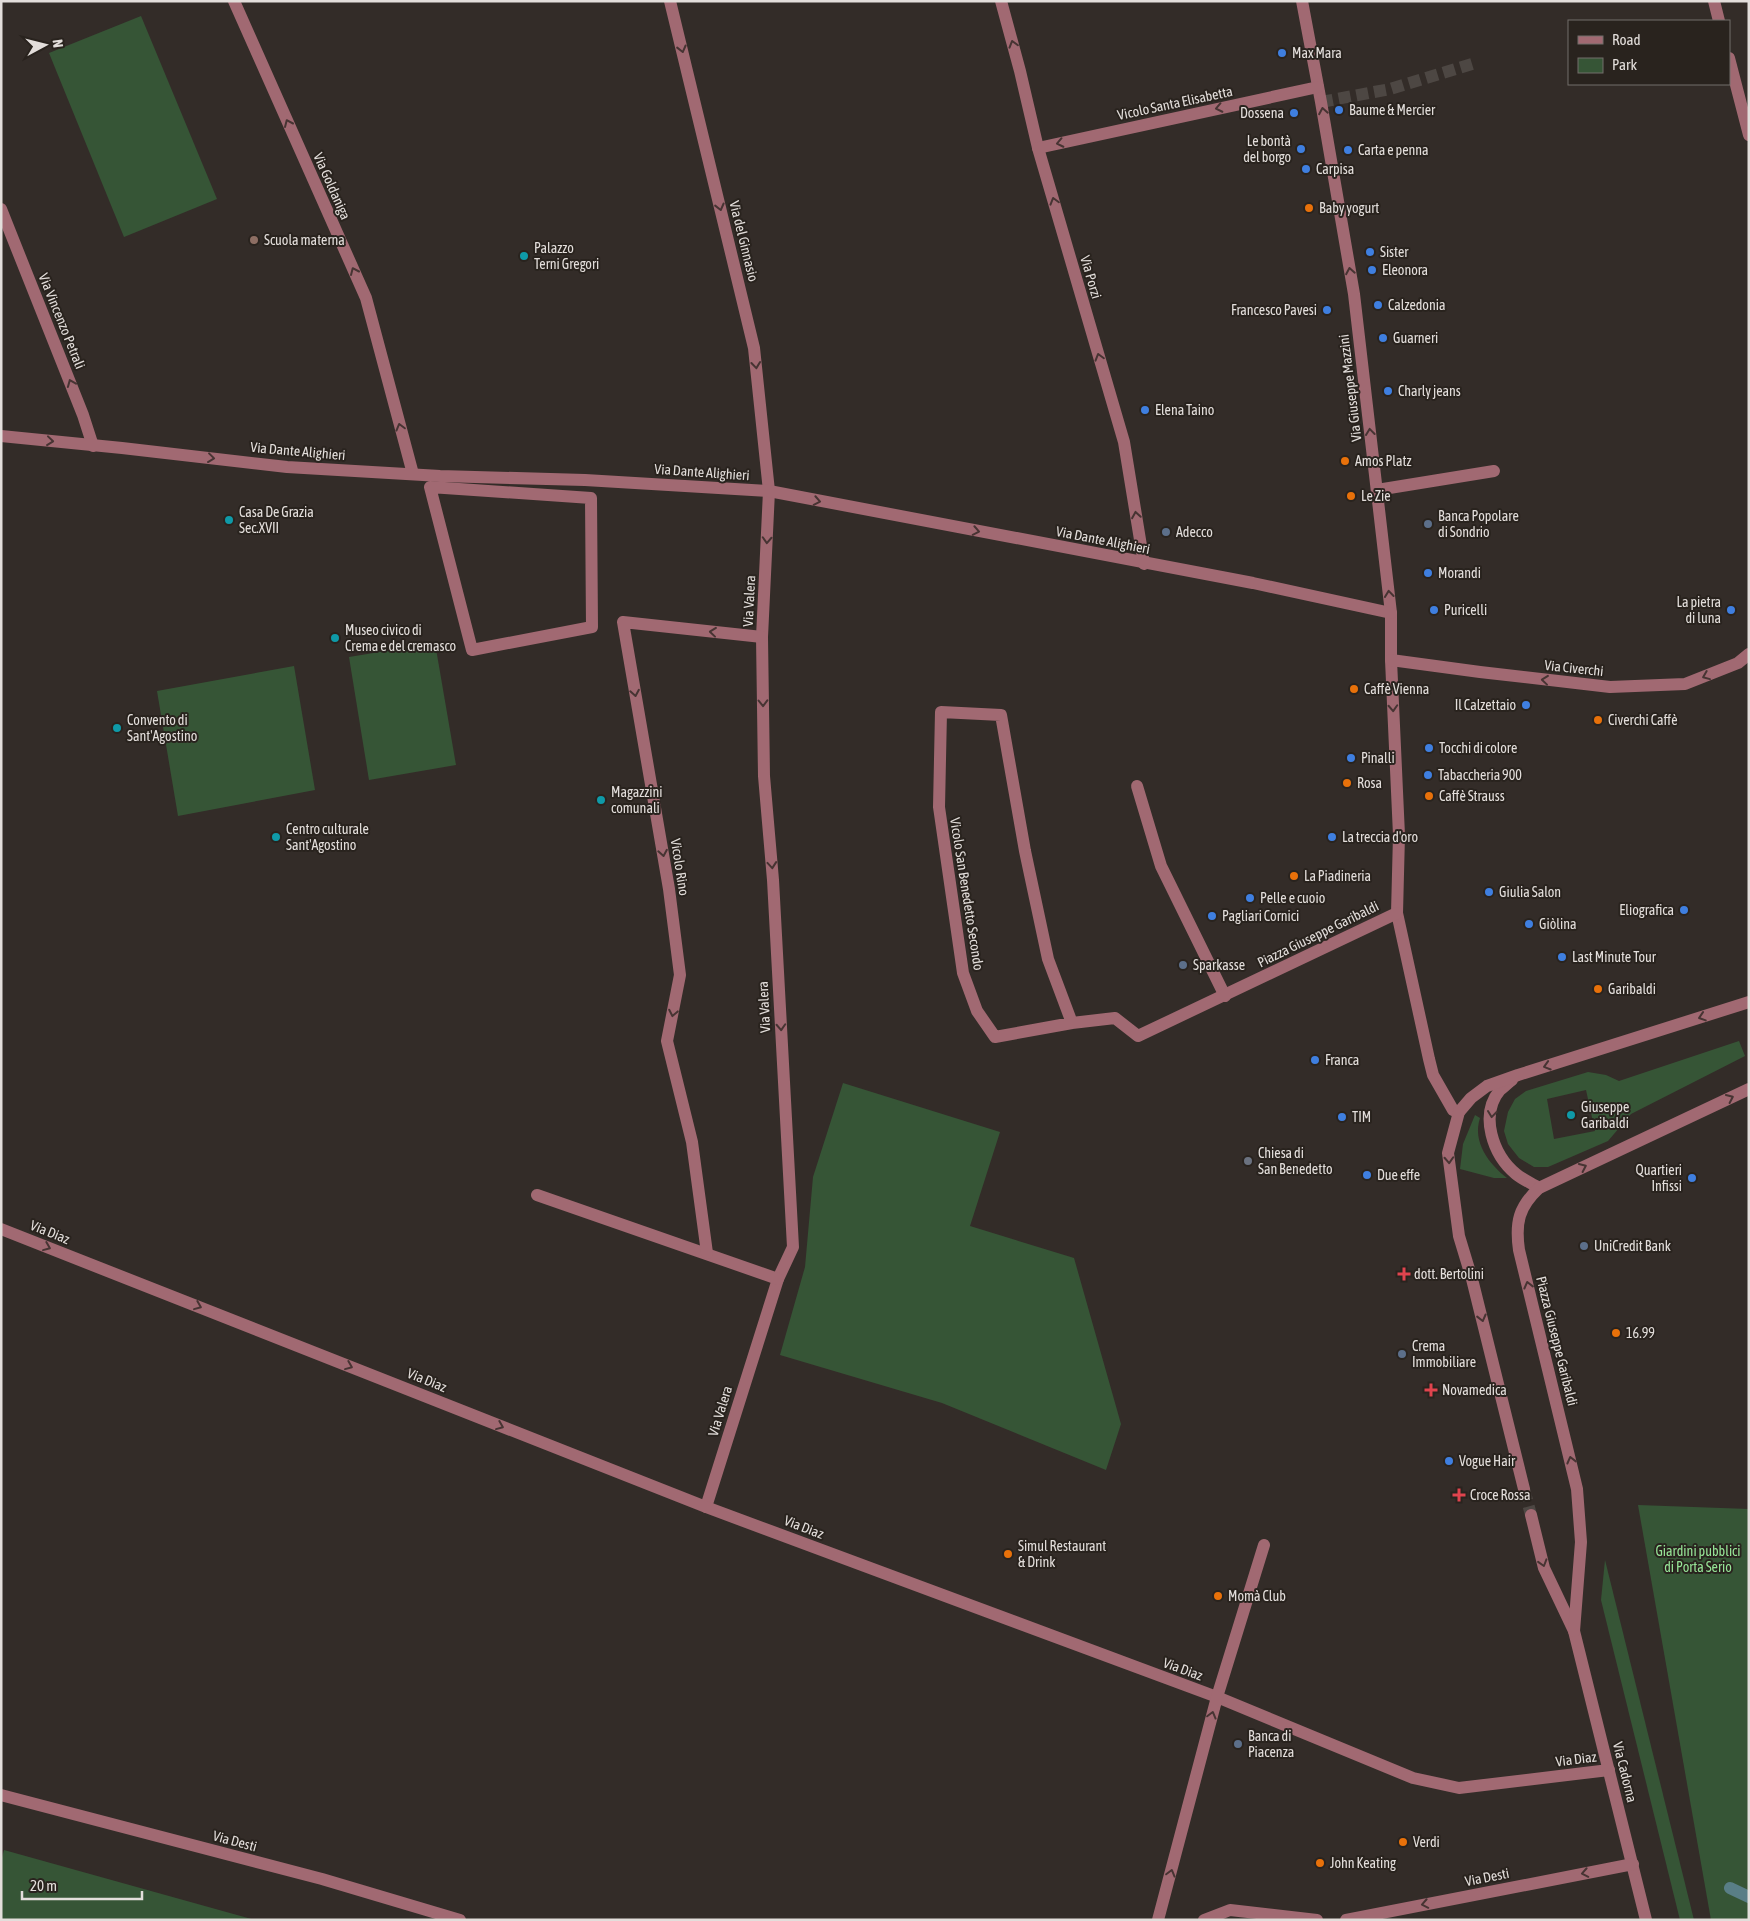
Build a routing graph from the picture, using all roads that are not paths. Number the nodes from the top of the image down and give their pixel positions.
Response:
1 (234, 1) edge
2 (670, 1) edge
3 (1001, 1) edge
4 (1302, 1) edge
5 (1714, 1) edge
6 (1719, 20) edge
7 (1730, 62) edge
8 (1318, 87) junction
9 (1749, 136) edge
10 (1038, 148) junction
11 (1, 209) edge
12 (1, 436) edge
13 (93, 446) junction
14 (1494, 471) dead end
15 (412, 474) junction
16 (430, 487) joint
17 (1377, 490) junction
18 (769, 492) junction
19 (1144, 564) junction
20 (1391, 613) junction
21 (762, 637) junction
22 (1749, 654) edge
23 (1391, 660) junction
24 (1137, 786) dead end
25 (1399, 835) joint
26 (1397, 913) junction
27 (1226, 996) junction
28 (1749, 1002) edge
29 (1072, 1023) junction
30 (1518, 1075) junction
31 (1749, 1089) edge
32 (1459, 1112) junction
33 (1539, 1188) junction
34 (537, 1195) dead end
35 (1, 1229) edge
36 (707, 1253) junction
37 (778, 1279) junction
38 (1524, 1489) tunnel mouth
39 (706, 1507) junction
40 (1579, 1508) joint
41 (1531, 1515) tunnel mouth
42 (1264, 1545) dead end
43 (1574, 1631) junction
44 (1217, 1697) junction
45 (1609, 1770) junction
46 (1, 1795) edge
47 (1633, 1864) junction
48 (460, 1920) edge
49 (1158, 1920) edge
50 (1204, 1920) edge
51 (1317, 1920) edge
52 (1346, 1920) edge
53 (1646, 1920) edge

15 -> 1 street, Via Goldaniga
2 -> 18 street, Via del Ginnasio
10 -> 3 street, Via Porzi
4 - 8 street, Via Giuseppe Mazzini
5 - 6 street
7 - 9 street
8 -> 10 street, Vicolo Santa Elisabetta
17 -> 8 street, Via Giuseppe Mazzini
19 -> 10 street, Via Porzi
13 -> 11 street, Via Vincenzo Petrali
12 -> 13 street, Via Dante Alighieri
13 -> 15 street, Via Dante Alighieri
14 - 17 street
15 - 18 street, Via Dante Alighieri
16 - 16 street
20 -> 17 street, Via Giuseppe Mazzini
18 -> 19 street, Via Dante Alighieri
18 -> 21 street, Via Valera
19 - 20 street, Via Dante Alighieri
20 - 23 street, Via Giuseppe Mazzini
21 -> 36 street, Vicolo Rino
21 -> 37 street, Via Valera
22 -> 23 street, Via Civerchi
23 -> 25 street, Via Giuseppe Mazzini
24 - 27 street
25 - 26 street, Piazza Giuseppe Garibaldi
26 - 27 street, Piazza Giuseppe Garibaldi
26 - 32 street, Piazza Giuseppe Garibaldi
27 - 29 street, Piazza Giuseppe Garibaldi
28 -> 30 street
29 - 29 street, Vicolo San Benedetto Secondo
30 - 32 street
30 -> 33 street
33 -> 31 street, Piazza Giuseppe Garibaldi
32 -> 38 street
40 -> 33 street, Piazza Giuseppe Garibaldi
34 - 36 street
35 -> 39 street, Via Diaz
36 - 37 street
37 - 39 street, Via Valera
39 - 44 street, Via Diaz
40 - 43 street, Via Cadorna
41 -> 43 street, Via Cadorna
42 - 44 street
43 - 45 street, Via Cadorna
44 - 45 street, Via Diaz
49 -> 44 street
45 - 47 street, Via Cadorna
46 - 48 street, Via Desti
47 -> 52 street, Via Desti
47 - 53 street, Via Cadorna
50 - 51 street

